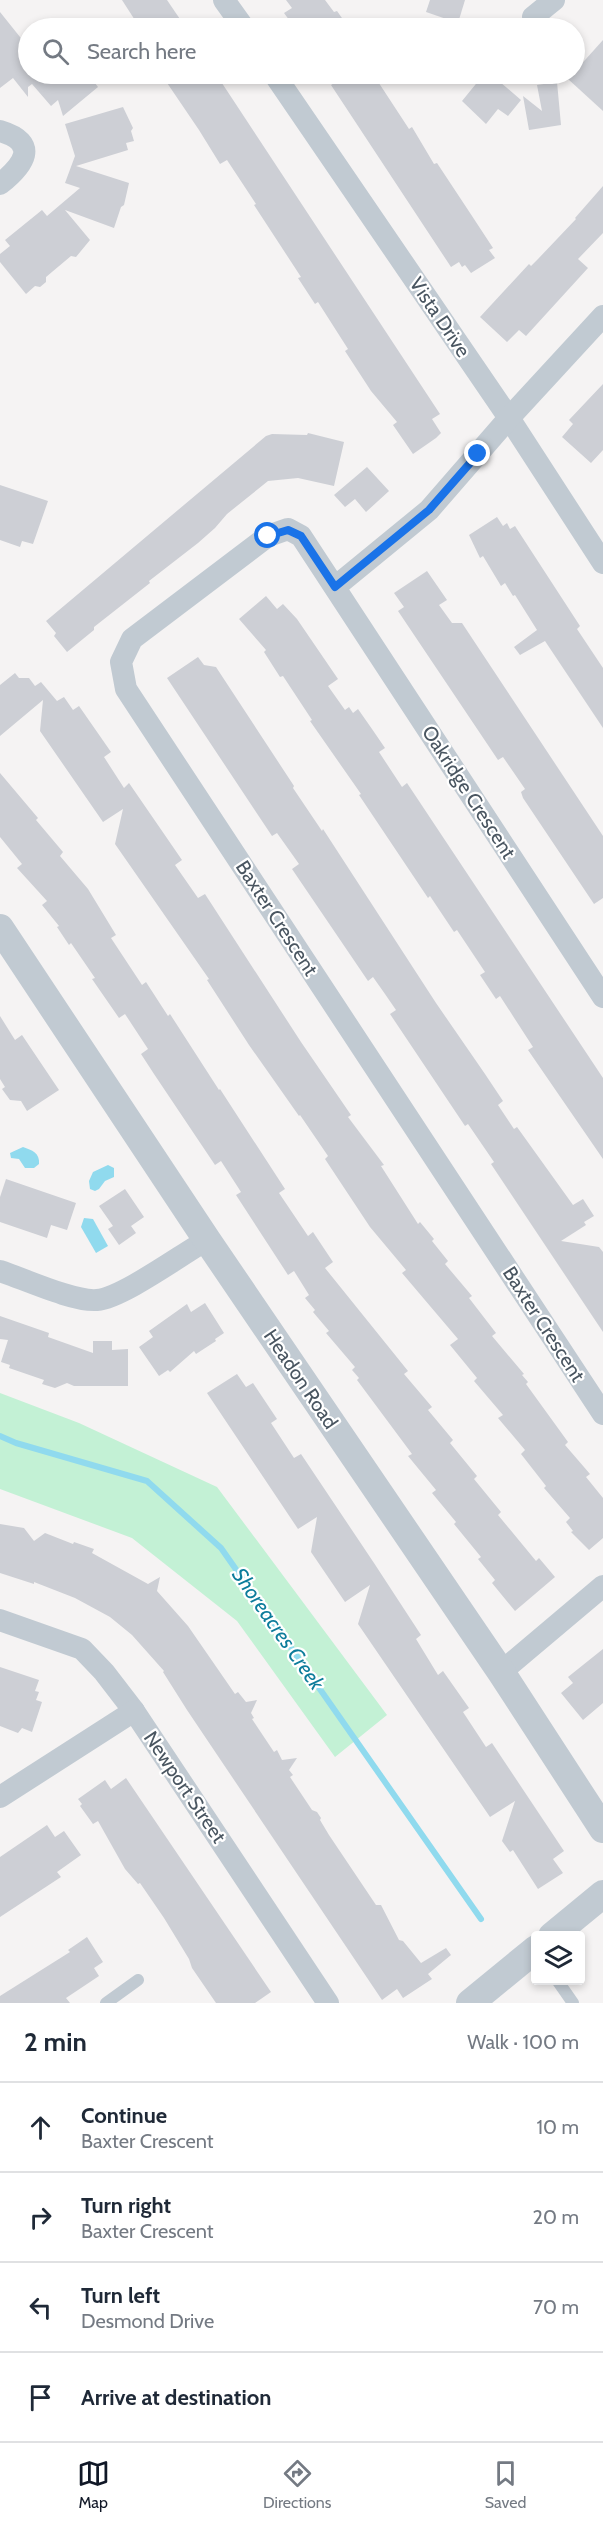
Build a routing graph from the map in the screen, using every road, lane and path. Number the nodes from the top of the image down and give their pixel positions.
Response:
1 (224, 0) edge
2 (554, 0) edge
3 (533, 17) dead end
4 (236, 18) edge
5 (281, 84) edge
6 (0, 131) edge
7 (0, 184) edge
8 (603, 316) edge
9 (509, 418) junction
10 (603, 563) edge
11 (335, 587) junction
12 (0, 928) edge
13 (603, 997) edge
14 (207, 1240) junction
15 (0, 1271) edge
16 (603, 1414) edge
17 (603, 1586) edge
18 (0, 1620) edge
19 (501, 1672) junction
20 (134, 1711) junction
21 (0, 1797) edge
22 (603, 1829) edge
23 (603, 1894) edge
24 (557, 1931) edge
25 (531, 1953) edge
26 (138, 1980) dead end
27 (560, 1985) edge
28 (106, 2003) edge
29 (328, 2003) edge
30 (470, 2003) edge
31 (573, 2003) edge

1 - 4 street
2 - 3 street
5 - 9 street, Vista Drive
6 - 7 street
8 - 9 street
9 - 10 street, Vista Drive
9 - 11 street
11 - 13 street, Oakridge Crescent
11 - 16 street, Baxter Crescent
12 - 14 street, Headon Road
14 - 15 street
14 - 19 street, Headon Road
17 - 19 street
18 - 20 street, Newport Street
19 - 22 street, Headon Road
20 - 21 street
20 - 29 street, Newport Street
23 - 24 street
25 - 30 street
26 - 28 lane
27 - 31 lane

